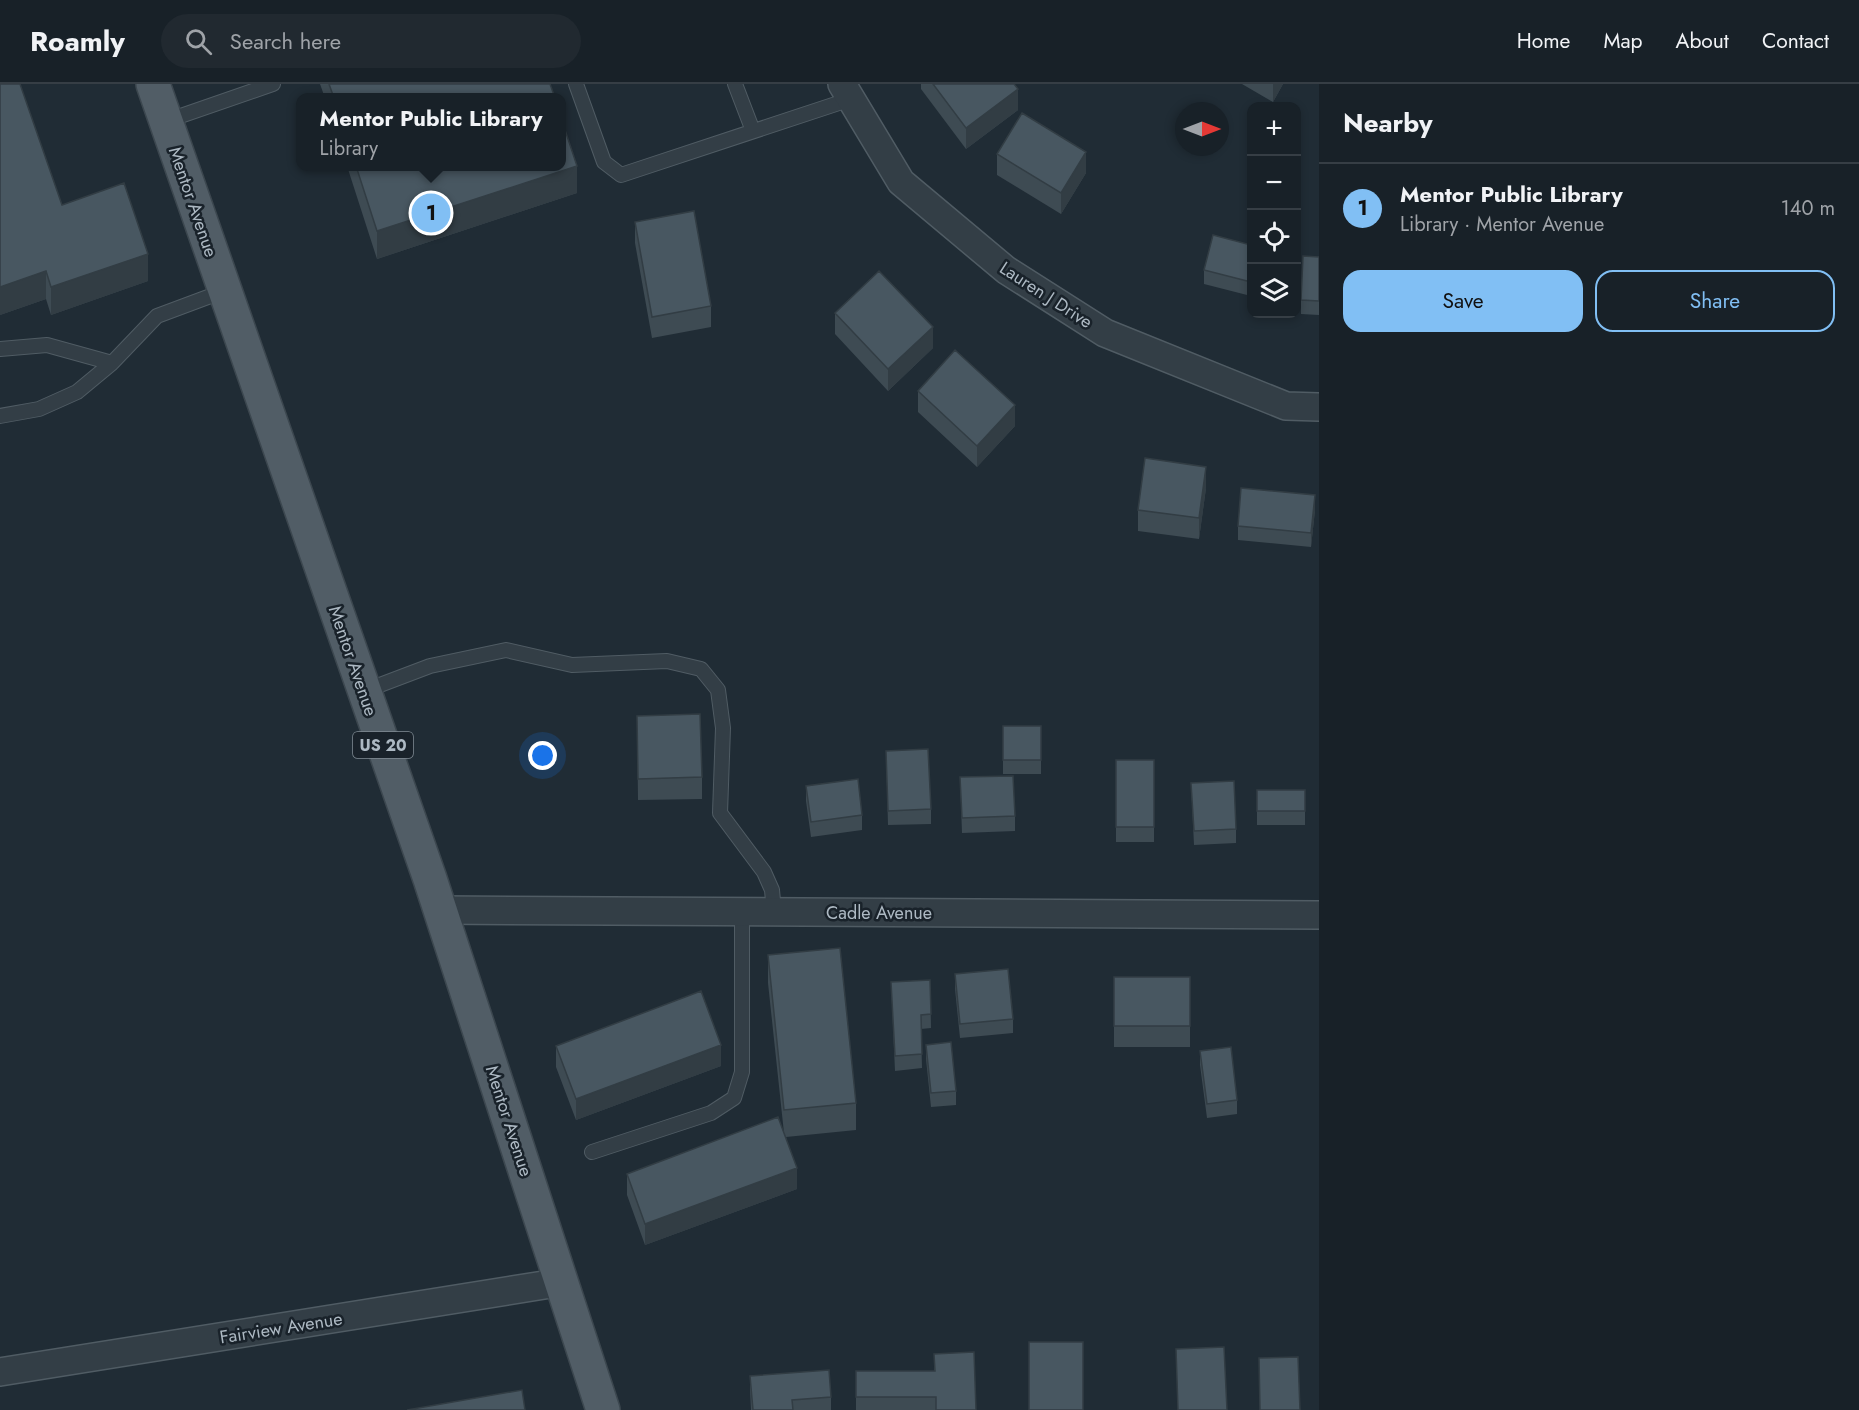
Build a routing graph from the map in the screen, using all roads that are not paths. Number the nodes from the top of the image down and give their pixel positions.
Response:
1 (153, 84) edge
2 (273, 84) edge
3 (576, 84) edge
4 (735, 84) edge
5 (847, 91) edge
6 (166, 121) junction
7 (753, 131) junction
8 (224, 291) junction
9 (0, 349) edge
10 (112, 363) junction
11 (1319, 406) edge
12 (0, 416) edge
13 (364, 691) junction
14 (440, 910) junction
15 (742, 912) junction
16 (774, 912) junction
17 (1319, 915) edge
18 (592, 1152) dead end
19 (562, 1282) junction
20 (0, 1372) edge
21 (603, 1410) edge

1 - 6 main road, Mentor Avenue / US 20
2 - 6 lane
3 - 7 lane
4 - 7 lane
5 - 7 lane
5 - 11 street, Lauren J Drive
6 - 8 main road, Mentor Avenue / US 20
8 - 10 lane
8 - 13 main road, Mentor Avenue / US 20
9 - 10 lane
10 - 12 lane
13 - 14 main road, Mentor Avenue / US 20
13 - 16 lane
14 - 15 street, Cadle Avenue
14 - 19 main road, Mentor Avenue / US 20
15 - 16 street, Cadle Avenue
15 - 18 lane
16 - 17 street, Cadle Avenue
19 - 20 street, Fairview Avenue
19 - 21 main road, Mentor Avenue / US 20

